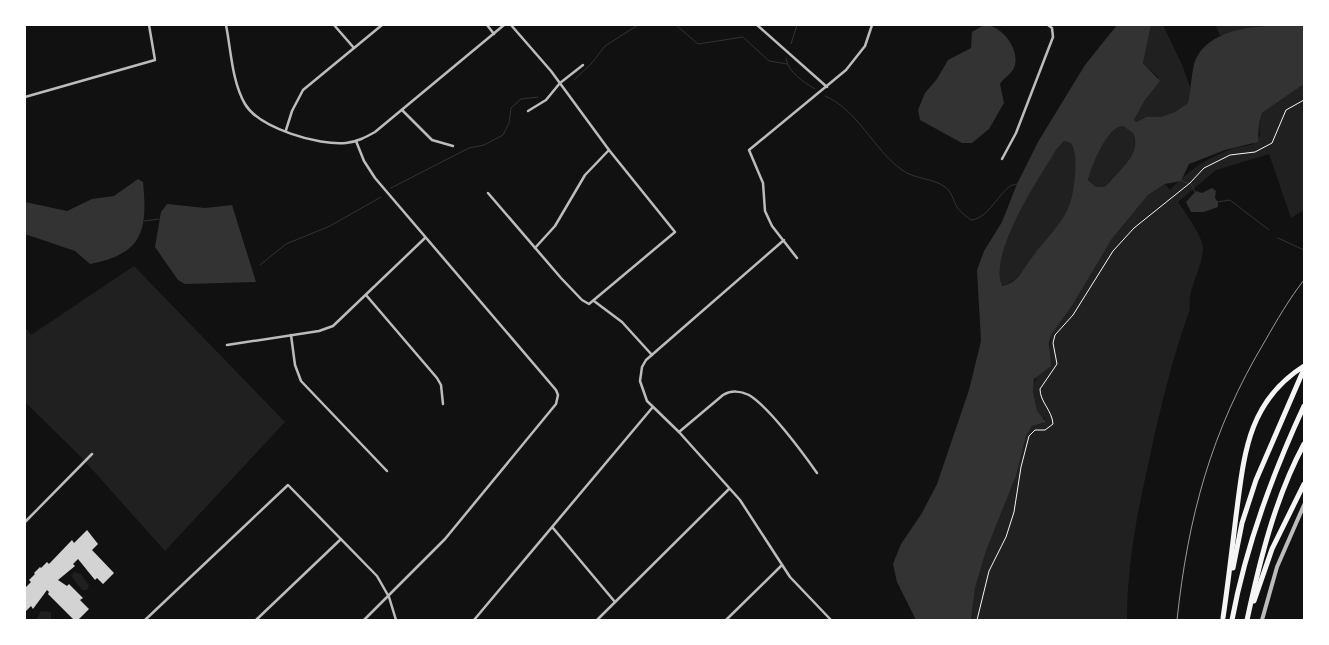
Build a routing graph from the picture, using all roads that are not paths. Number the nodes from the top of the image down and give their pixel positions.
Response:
1 (149, 25) edge
2 (226, 25) edge
3 (334, 25) edge
4 (382, 25) edge
5 (487, 25) edge
6 (504, 25) edge
7 (511, 25) edge
8 (757, 25) edge
9 (872, 25) edge
10 (1048, 25) edge
11 (494, 34) junction
12 (355, 48) junction
13 (583, 65) dead end
14 (560, 83) junction
15 (828, 87) junction
16 (25, 97) edge
17 (402, 110) junction
18 (528, 110) dead end
19 (286, 130) junction
20 (356, 141) junction
21 (453, 146) dead end
22 (609, 150) junction
23 (1002, 159) dead end
24 (488, 192) dead end
25 (425, 238) junction
26 (784, 240) junction
27 (535, 248) junction
28 (797, 258) dead end
29 (366, 295) junction
30 (594, 301) junction
31 (291, 335) junction
32 (227, 345) dead end
33 (652, 355) junction
34 (1304, 368) edge
35 (443, 404) dead end
36 (1304, 406) edge
37 (652, 408) junction
38 (679, 432) junction
39 (1304, 444) edge
40 (92, 454) dead end
41 (387, 471) dead end
42 (817, 473) dead end
43 (1304, 484) edge
44 (730, 488) junction
45 (1304, 504) edge
46 (25, 522) edge
47 (553, 528) junction
48 (341, 539) junction
49 (782, 565) junction
50 (389, 597) junction
51 (615, 602) junction
52 (1223, 619) edge
53 (145, 620) edge
54 (256, 620) edge
55 (364, 620) edge
56 (396, 620) edge
57 (474, 620) edge
58 (597, 620) edge
59 (726, 620) edge
60 (832, 620) edge
61 (1232, 620) edge
62 (1247, 620) edge
63 (1262, 620) edge

1 - 16 street
2 - 19 street
3 - 12 street
4 - 12 street
5 - 11 street
6 - 11 street
7 - 14 street
8 - 15 street
9 - 15 street
10 - 23 street
11 - 17 street
12 - 19 street
13 - 14 street
14 - 18 street
14 - 22 street
15 - 26 street
17 - 20 street
17 - 21 street
19 - 20 street
20 - 25 street
22 - 27 street
22 - 30 street
24 - 27 street
25 - 29 street
25 - 50 street
26 - 28 street
26 - 33 street
27 - 30 street
29 - 31 street
29 - 35 street
30 - 33 street
31 - 32 street
31 - 41 street
33 - 37 street
34 - 52 highway
34 - 52 highway
36 - 61 highway
37 - 38 street
37 - 47 street
38 - 42 street
38 - 44 street
39 - 62 highway
40 - 46 street
43 - 62 highway
44 - 49 street
44 - 51 street
45 - 63 street
47 - 51 street
47 - 57 street
48 - 50 street
48 - 53 street
48 - 54 street
49 - 59 street
49 - 60 street
50 - 55 street
50 - 56 street
51 - 58 street

